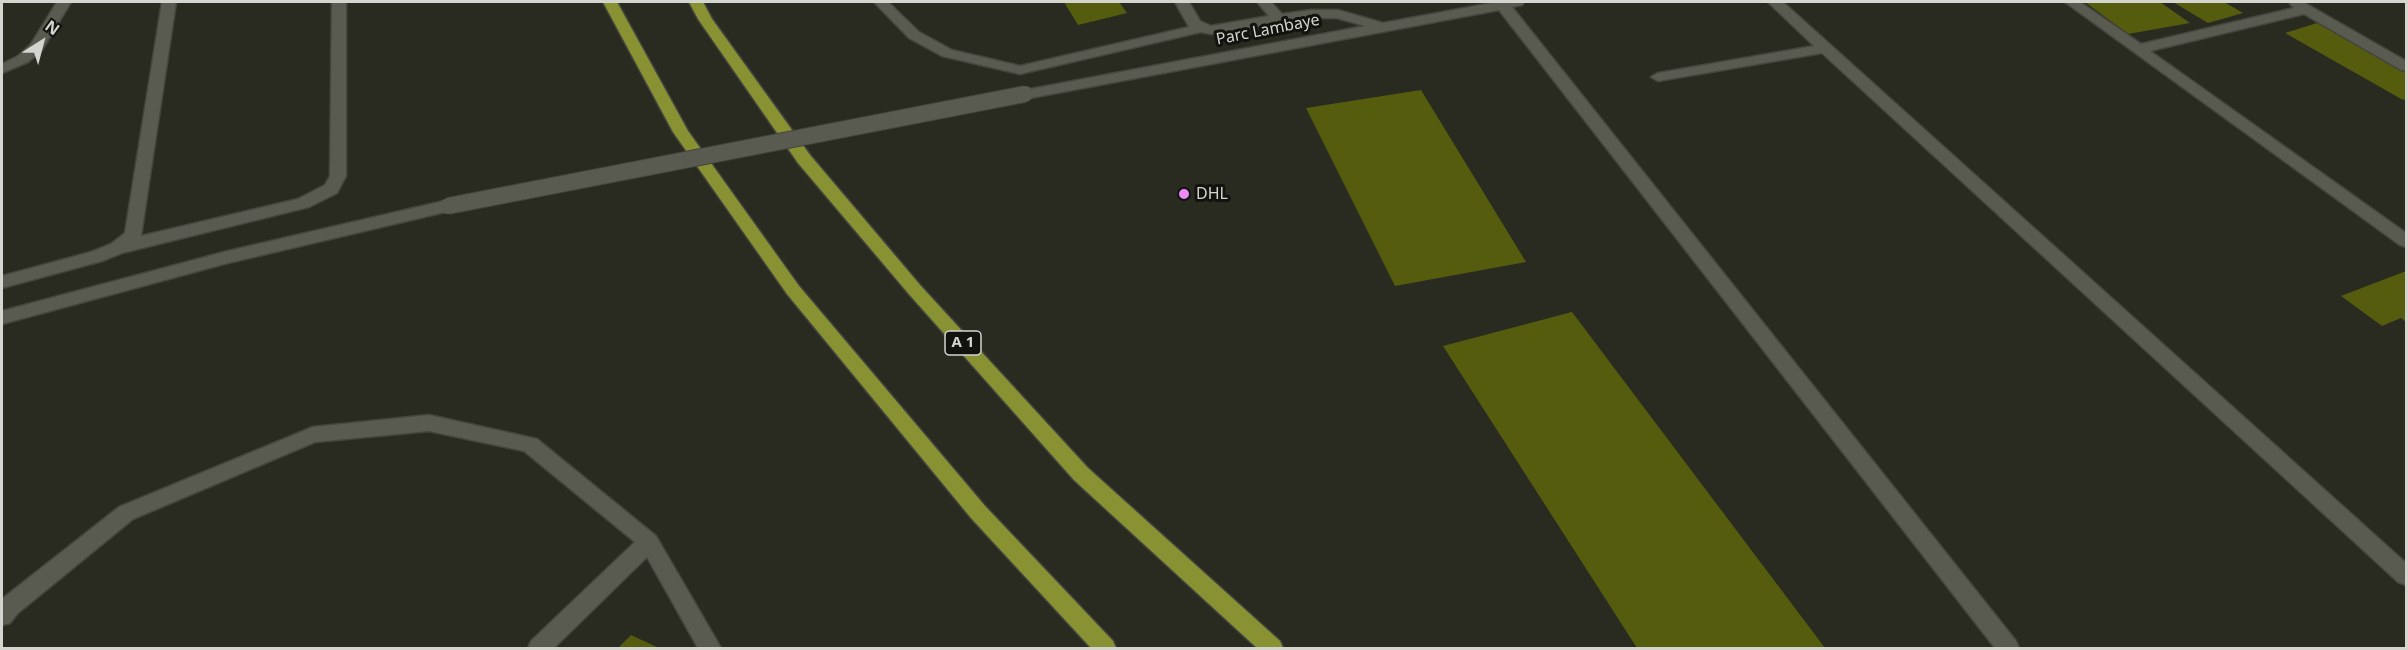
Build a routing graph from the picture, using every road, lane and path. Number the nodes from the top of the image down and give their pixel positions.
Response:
1 (64, 2) edge
2 (169, 2) edge
3 (339, 2) edge
4 (610, 2) edge
5 (696, 2) edge
6 (881, 2) edge
7 (1182, 2) edge
8 (1264, 2) edge
9 (1775, 2) edge
10 (2072, 2) edge
11 (2292, 2) edge
12 (1509, 3) edge
13 (2306, 9) junction
14 (1279, 19) junction
15 (1383, 27) junction
16 (1200, 28) junction
17 (1826, 48) junction
18 (2139, 49) junction
19 (2406, 67) edge
20 (2, 69) edge
21 (1658, 77) dead end
22 (2406, 242) edge
23 (117, 248) junction
24 (2, 282) edge
25 (2, 318) edge
26 (649, 542) junction
27 (2406, 576) edge
28 (2, 616) edge
29 (539, 648) edge
30 (710, 648) edge
31 (1105, 648) edge
32 (1272, 648) edge
33 (2008, 648) edge

1 - 20 street
2 - 23 street
3 - 23 street
4 - 31 highway
5 - 32 highway, A 1
6 - 16 street
7 - 16 street
8 - 14 street
9 - 17 street
10 - 18 street
11 - 13 street
12 - 15 street, Parc Lambaye
12 - 33 street
13 - 18 street
13 - 19 street
14 - 15 street
14 - 16 street
15 - 25 street, Parc Lambaye, bridge
17 - 21 street
17 - 27 street
18 - 22 street
23 - 24 street
26 - 28 street
26 - 29 street
26 - 30 street

